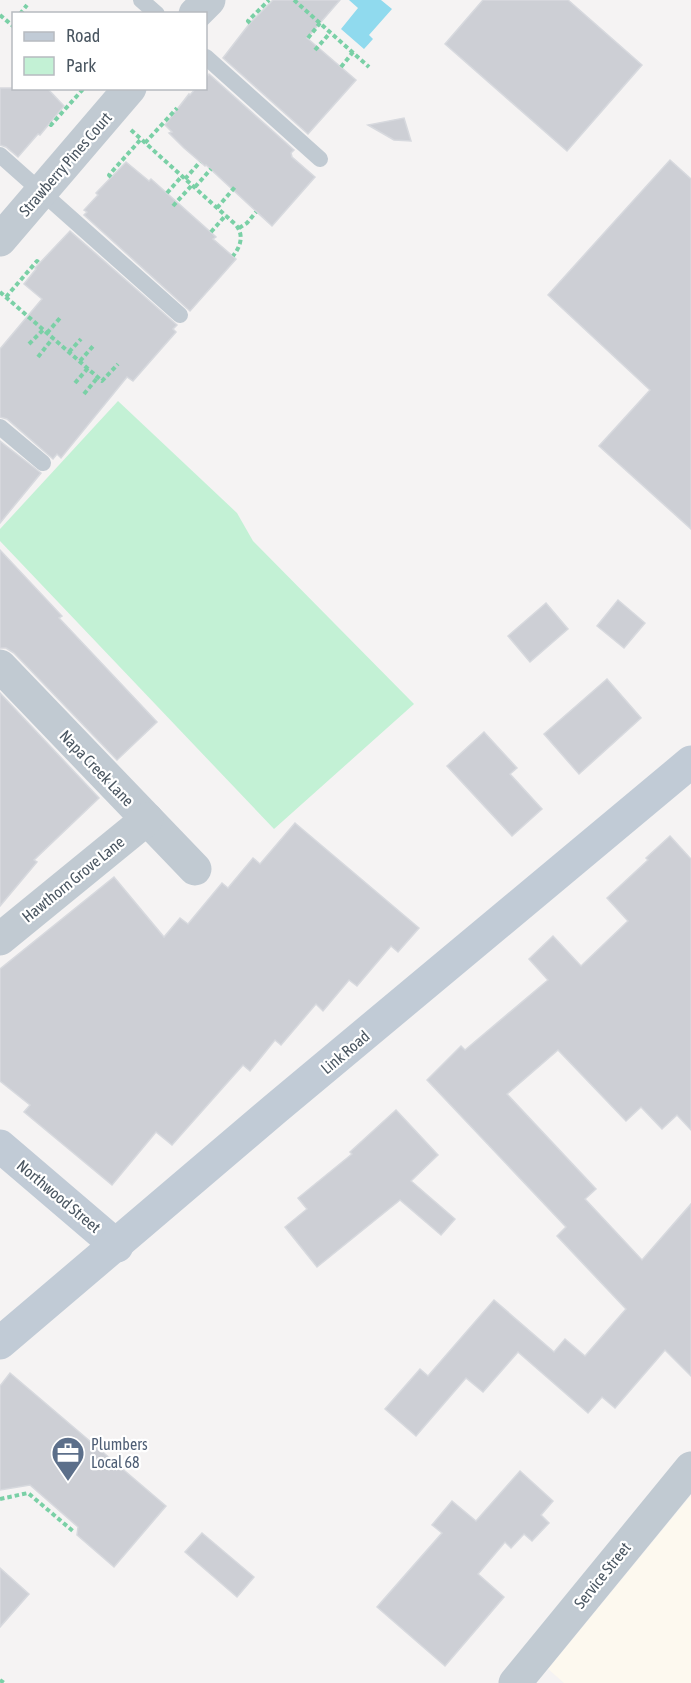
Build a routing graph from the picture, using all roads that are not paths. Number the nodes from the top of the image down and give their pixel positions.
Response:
1 (141, 0) edge
2 (209, 0) edge
3 (155, 12) edge
4 (197, 12) edge
5 (207, 58) edge
6 (128, 90) edge
7 (0, 155) edge
8 (320, 159) dead end
9 (41, 192) junction
10 (0, 240) edge
11 (180, 315) dead end
12 (0, 428) edge
13 (43, 463) dead end
14 (0, 666) edge
15 (691, 762) edge
16 (147, 819) junction
17 (195, 869) dead end
18 (0, 939) edge
19 (0, 1146) edge
20 (117, 1246) junction
21 (0, 1343) edge
22 (691, 1468) edge
23 (525, 1679) edge

1 - 3 lane
2 - 4 street
5 - 8 lane
6 - 9 street, Strawberry Pines Court
7 - 9 lane
9 - 10 street, Strawberry Pines Court
9 - 11 lane
12 - 13 lane
14 - 16 street, Napa Creek Lane
15 - 20 street, Link Road
16 - 17 street, Napa Creek Lane
16 - 18 street, Hawthorn Grove Lane
19 - 20 street, Northwood Street
20 - 21 street, Link Road
22 - 23 street, Service Street

